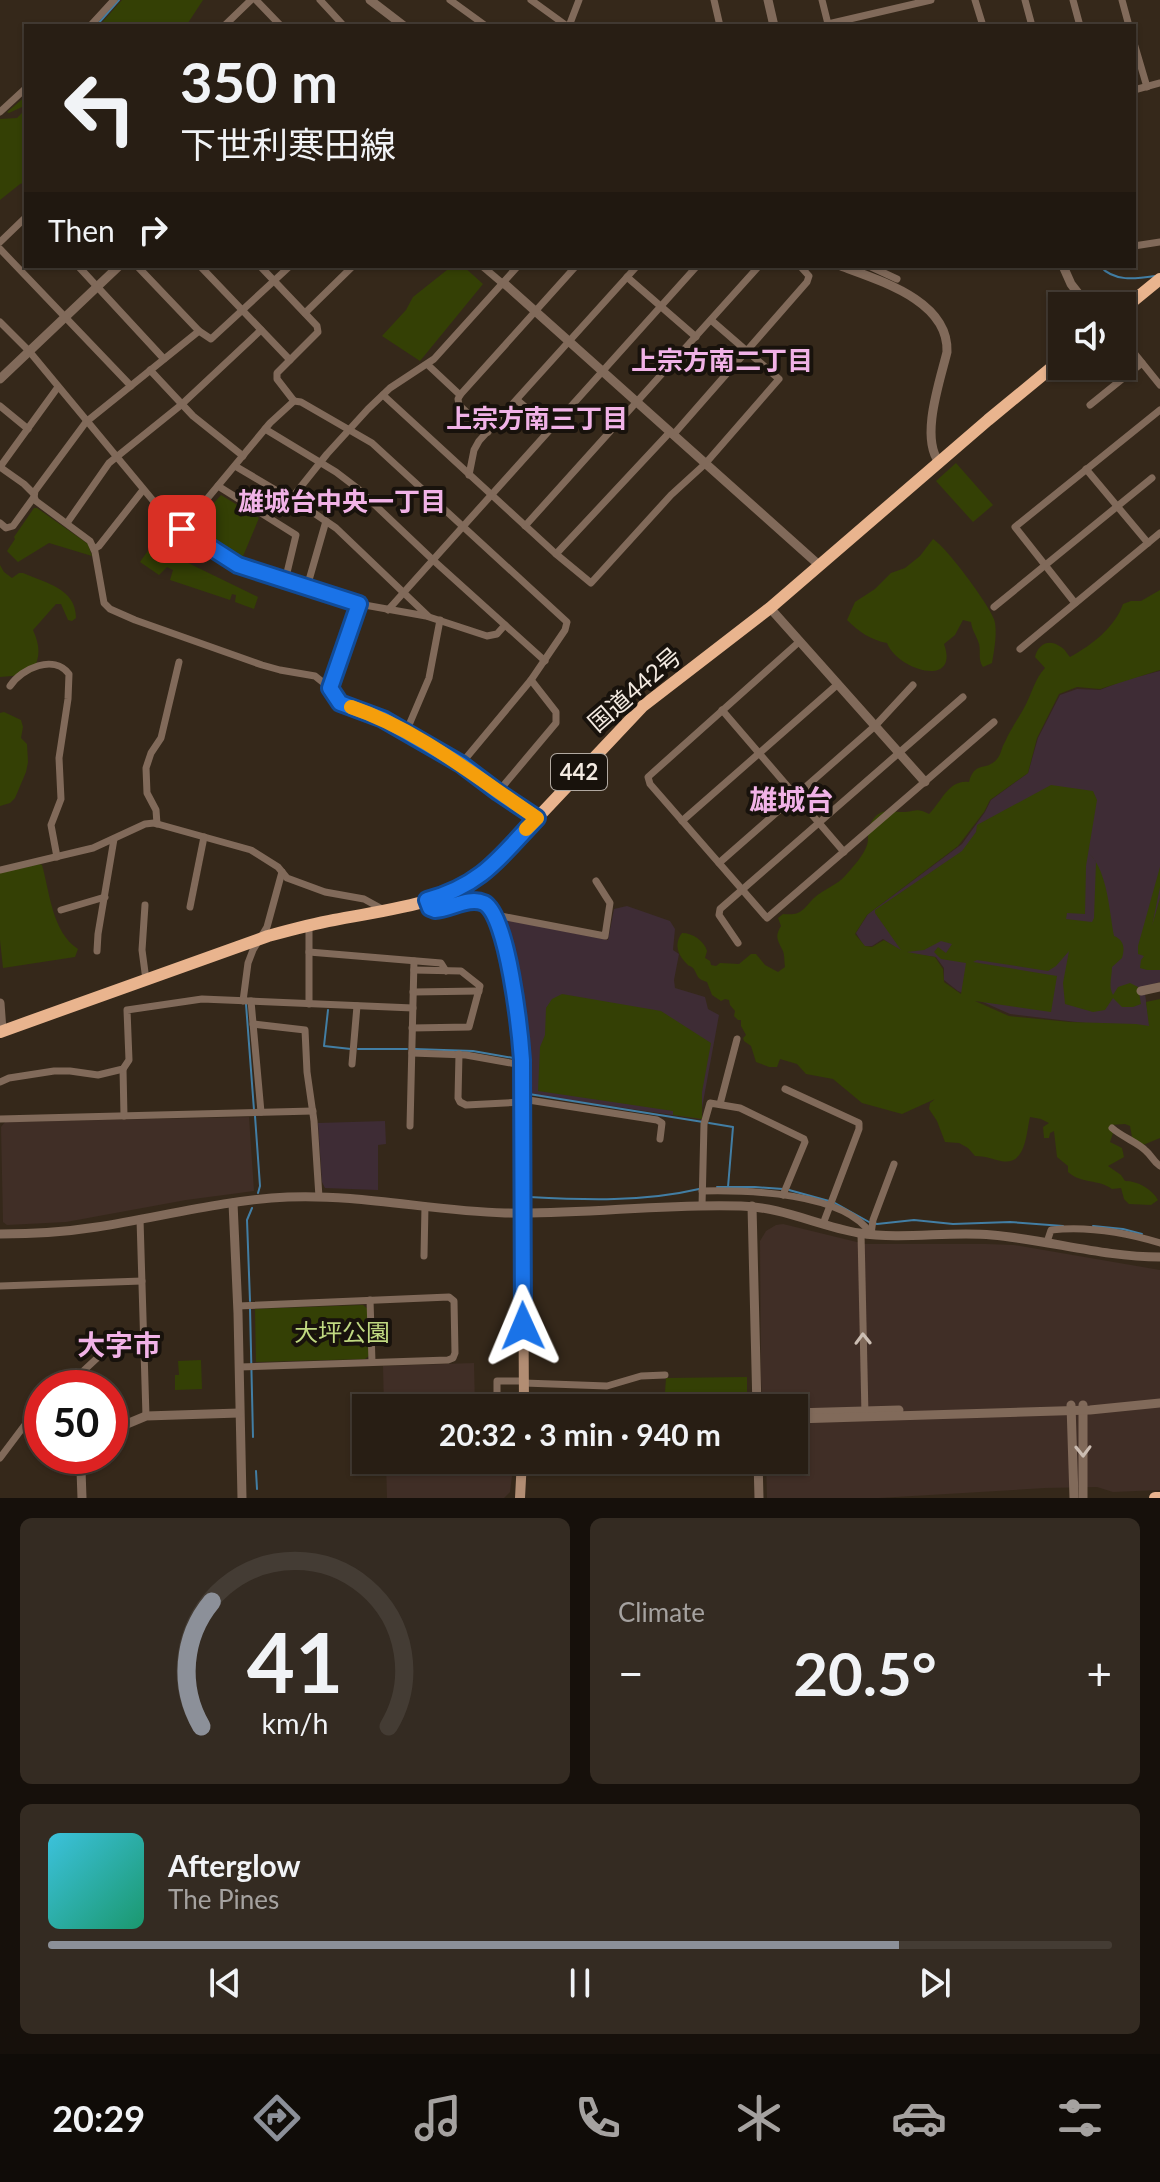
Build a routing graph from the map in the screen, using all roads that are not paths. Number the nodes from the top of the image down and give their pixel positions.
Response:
1 (114, 0) edge
2 (254, 0) edge
3 (320, 0) edge
4 (370, 0) edge
5 (450, 0) edge
6 (531, 0) edge
7 (579, 0) edge
8 (714, 0) edge
9 (768, 0) edge
10 (822, 0) edge
11 (931, 0) edge
12 (975, 0) edge
13 (1025, 0) edge
14 (1073, 0) edge
15 (1122, 0) edge
16 (92, 24) edge
17 (226, 24) edge
18 (279, 24) edge
19 (342, 24) edge
20 (401, 24) edge
21 (483, 24) edge
22 (565, 24) edge
23 (569, 24) edge
24 (720, 24) edge
25 (774, 24) edge
26 (982, 24) edge
27 (1031, 24) edge
28 (1079, 24) edge
29 (1128, 24) edge
30 (1136, 50) edge
31 (1160, 83) edge
32 (1147, 87) junction
33 (24, 90) edge
34 (1136, 90) edge
35 (0, 112) edge
36 (24, 219) edge
37 (0, 242) edge
38 (1160, 242) edge
39 (1136, 246) edge
40 (0, 249) edge
41 (80, 268) edge
42 (117, 268) edge
43 (139, 268) edge
44 (202, 268) edge
45 (262, 268) edge
46 (288, 268) edge
47 (351, 268) edge
48 (484, 268) edge
49 (516, 268) edge
50 (574, 268) edge
51 (635, 268) edge
52 (695, 268) edge
53 (757, 268) edge
54 (802, 268) edge
55 (854, 268) edge
56 (873, 268) edge
57 (1064, 268) edge
58 (627, 277) junction
59 (897, 279) dead end
60 (1160, 279) edge
61 (274, 281) junction
62 (502, 283) junction
63 (97, 287) junction
64 (1077, 292) edge
65 (1136, 299) edge
66 (661, 307) junction
67 (243, 310) junction
68 (535, 312) junction
69 (305, 313) junction
70 (65, 317) junction
71 (711, 320) junction
72 (0, 322) edge
73 (261, 330) junction
74 (199, 331) junction
75 (696, 337) junction
76 (569, 342) junction
77 (29, 351) junction
78 (747, 351) junction
79 (1136, 356) edge
80 (164, 359) junction
81 (290, 360) junction
82 (1142, 363) junction
83 (428, 365) junction
84 (150, 370) junction
85 (1048, 371) edge
86 (602, 372) junction
87 (0, 379) edge
88 (1160, 385) edge
89 (131, 386) junction
90 (58, 387) junction
91 (383, 395) junction
92 (460, 395) junction
93 (517, 400) junction
94 (294, 401) junction
95 (637, 403) junction
96 (181, 405) junction
97 (1090, 405) dead end
98 (0, 406) edge
99 (1160, 410) edge
100 (86, 422) junction
101 (28, 429) junction
102 (265, 429) junction
103 (349, 429) junction
104 (551, 429) junction
105 (488, 432) junction
106 (671, 434) junction
107 (243, 456) junction
108 (116, 458) junction
109 (320, 462) junction
110 (939, 462) junction
111 (705, 464) junction
112 (235, 466) junction
113 (1086, 469) junction
114 (469, 475) junction
115 (1152, 478) dead end
116 (218, 486) junction
117 (143, 490) junction
118 (491, 495) junction
119 (34, 496) junction
120 (291, 499) junction
121 (1117, 506) junction
122 (326, 521) junction
123 (0, 523) edge
124 (67, 523) junction
125 (525, 526) junction
126 (463, 527) junction
127 (182, 529) junction
128 (1160, 533) edge
129 (1148, 543) junction
130 (94, 549) junction
131 (556, 554) junction
132 (433, 560) junction
133 (819, 565) junction
134 (1045, 565) junction
135 (285, 581) junction
136 (307, 587) junction
137 (404, 593) junction
138 (1075, 603) junction
139 (359, 604) junction
140 (994, 607) dead end
141 (770, 608) junction
142 (388, 610) junction
143 (430, 617) junction
144 (440, 620) junction
145 (505, 625) junction
146 (800, 641) junction
147 (1020, 649) dead end
148 (545, 661) junction
149 (179, 662) dead end
150 (531, 680) junction
151 (838, 684) junction
152 (913, 685) dead end
153 (10, 686) dead end
154 (330, 688) junction
155 (963, 697) dead end
156 (722, 710) junction
157 (994, 722) dead end
158 (875, 726) junction
159 (406, 732) junction
160 (759, 753) junction
161 (899, 753) junction
162 (461, 764) junction
163 (925, 782) junction
164 (498, 792) junction
165 (796, 795) junction
166 (537, 818) junction
167 (682, 821) junction
168 (819, 823) junction
169 (157, 824) junction
170 (204, 837) junction
171 (114, 839) junction
172 (844, 852) junction
173 (57, 857) junction
174 (719, 863) junction
175 (0, 870) edge
176 (282, 872) junction
177 (596, 881) dead end
178 (742, 890) junction
179 (105, 897) junction
180 (427, 900) junction
181 (145, 905) dead end
182 (190, 907) dead end
183 (61, 910) dead end
184 (384, 910) junction
185 (496, 915) junction
186 (309, 925) junction
187 (259, 940) junction
188 (738, 943) dead end
189 (97, 951) dead end
190 (309, 952) junction
191 (414, 965) junction
192 (146, 980) junction
193 (1160, 987) edge
194 (479, 991) junction
195 (1141, 991) dead end
196 (413, 992) junction
197 (247, 1001) junction
198 (0, 1003) edge
199 (309, 1004) junction
200 (357, 1006) junction
201 (413, 1008) junction
202 (253, 1024) junction
203 (412, 1028) junction
204 (4, 1030) edge
205 (737, 1039) dead end
206 (412, 1053) junction
207 (459, 1054) junction
208 (352, 1064) dead end
209 (522, 1065) junction
210 (123, 1069) junction
211 (0, 1082) edge
212 (785, 1089) dead end
213 (522, 1101) junction
214 (720, 1104) junction
215 (313, 1111) junction
216 (261, 1112) junction
217 (124, 1116) junction
218 (0, 1119) edge
219 (410, 1126) dead end
220 (1112, 1128) dead end
221 (660, 1139) dead end
222 (894, 1164) dead end
223 (1160, 1166) edge
224 (702, 1191) junction
225 (783, 1195) junction
226 (319, 1197) junction
227 (233, 1203) junction
228 (831, 1203) junction
229 (425, 1206) junction
230 (702, 1206) junction
231 (752, 1206) junction
232 (522, 1213) junction
233 (140, 1219) junction
234 (823, 1224) junction
235 (869, 1228) junction
236 (0, 1234) edge
237 (1047, 1242) junction
238 (1160, 1243) edge
239 (424, 1256) dead end
240 (1160, 1257) edge
241 (142, 1281) junction
242 (0, 1286) edge
243 (370, 1300) junction
244 (241, 1306) junction
245 (144, 1345) junction
246 (372, 1362) junction
247 (243, 1367) junction
248 (84, 1370) edge
249 (665, 1375) dead end
250 (524, 1382) junction
251 (497, 1394) edge
252 (524, 1394) edge
253 (757, 1394) edge
254 (1160, 1401) edge
255 (1071, 1408) junction
256 (1083, 1408) junction
257 (239, 1413) junction
258 (808, 1413) edge
259 (865, 1414) junction
260 (146, 1416) junction
261 (808, 1418) edge
262 (128, 1424) edge
263 (24, 1426) edge
264 (0, 1458) edge
265 (81, 1474) edge
266 (521, 1474) edge
267 (758, 1474) edge
268 (82, 1498) edge
269 (242, 1498) edge
270 (520, 1498) edge
271 (759, 1498) edge
272 (1074, 1498) edge
273 (1083, 1498) edge

1 - 16 street
2 - 17 street
2 - 18 street
3 - 19 street
4 - 20 street
5 - 21 street
6 - 22 street
7 - 23 street
8 - 24 street
9 - 25 street
10 - 11 street
12 - 26 street
13 - 27 street
14 - 28 street
15 - 29 street
30 - 32 street
31 - 32 street
32 - 34 street
33 - 35 street
36 - 37 street
38 - 39 street
40 - 70 street
41 - 63 street
42 - 63 street
43 - 74 street
44 - 67 street
45 - 61 street
46 - 61 street
47 - 69 street
48 - 62 street
49 - 62 street
50 - 68 street
51 - 58 street
52 - 66 street
53 - 71 street
54 - 78 street
55 - 110 street
56 - 59 street
57 - 64 street
58 - 66 street
58 - 76 street
60 - 65 highway
61 - 67 street
61 - 69 street
62 - 68 street
62 - 83 street
63 - 70 street
63 - 80 street
66 - 75 street
66 - 86 street
67 - 73 street
67 - 74 street
68 - 76 street
68 - 92 street
69 - 81 street
70 - 77 street
70 - 89 street
71 - 75 street
71 - 78 street
72 - 77 street
73 - 81 street
73 - 96 street
74 - 80 street
75 - 95 street
76 - 86 street
76 - 93 street
77 - 87 street
77 - 90 street
78 - 106 street
78 - 111 street
79 - 82 street
80 - 84 street
81 - 94 street
82 - 88 street
82 - 97 street
83 - 91 street
83 - 92 street
84 - 89 street
84 - 96 street
85 - 110 highway, 国道442号 / 442
86 - 95 street
86 - 104 street
89 - 100 street
90 - 100 street
90 - 101 street
91 - 103 street
91 - 114 street
92 - 105 street
93 - 104 street
93 - 105 street
94 - 102 street
94 - 103 street
95 - 106 street
95 - 125 street
96 - 107 street
96 - 108 street
98 - 101 street
99 - 113 street
100 - 108 street
100 - 119 street
101 - 119 street
102 - 107 street
102 - 109 street
103 - 109 street
103 - 126 street
104 - 118 street
105 - 114 street
106 - 111 street
106 - 131 street
107 - 112 street
108 - 117 street
108 - 124 street
109 - 120 street
109 - 132 street
110 - 133 highway, 国道442号 / 442
111 - 131 street
111 - 133 street
112 - 116 street
112 - 120 street
113 - 121 street
113 - 134 street
114 - 118 street
115 - 121 street
116 - 127 street
116 - 135 street
117 - 127 street
117 - 130 street
118 - 125 street
118 - 126 street
119 - 123 street
119 - 124 street
120 - 122 street
121 - 129 street
121 - 134 street
122 - 136 street
122 - 137 street
124 - 130 street
125 - 131 street
126 - 132 street
126 - 148 street
127 - 135 street
128 - 129 street
129 - 138 street
130 - 154 street
132 - 137 street
132 - 145 street
133 - 141 highway, 国道442号 / 442
134 - 138 street
134 - 140 street
135 - 136 street
136 - 139 street
137 - 142 street
137 - 143 street
138 - 147 street
139 - 142 street
139 - 154 street
141 - 146 street
141 - 166 highway, 国道442号 / 442
142 - 143 street
143 - 144 street
144 - 145 street
144 - 159 street
145 - 148 street
146 - 151 street
146 - 156 street
148 - 150 street
149 - 169 street
150 - 162 street
150 - 164 street
151 - 158 street
151 - 160 street
152 - 158 street
153 - 173 street
154 - 159 street
155 - 161 street
156 - 160 street
156 - 167 street
157 - 163 street
158 - 161 street
158 - 165 street
159 - 162 street
160 - 165 street
160 - 167 street
161 - 163 street
161 - 168 street
162 - 164 street
163 - 172 street
164 - 166 street
165 - 168 street
165 - 174 street
166 - 180 highway, 国道442号 / 442
167 - 174 street
168 - 172 street
168 - 178 street
169 - 170 street
169 - 171 street
170 - 176 street
170 - 182 street
171 - 173 street
171 - 179 street
172 - 178 street
173 - 175 street
174 - 178 street
176 - 184 street
176 - 187 street
177 - 185 street
178 - 188 street
179 - 183 street
179 - 189 street
180 - 184 highway, 国道442号 / 442
180 - 185 main road
181 - 192 street
184 - 186 highway, 国道442号 / 442
185 - 209 main road
186 - 187 highway, 国道442号 / 442
186 - 190 street
187 - 192 highway, 国道442号 / 442
187 - 197 street
190 - 191 street
190 - 199 street
191 - 194 street
191 - 196 street
192 - 204 highway, 国道442号 / 442
193 - 195 street
194 - 196 street
194 - 203 street
196 - 201 street
197 - 199 street
197 - 202 street
197 - 210 street
198 - 204 street
199 - 200 street
200 - 201 street
200 - 208 street
201 - 203 street
202 - 215 street
202 - 216 street
203 - 206 street
205 - 214 street
206 - 207 street
206 - 219 street
207 - 209 street
207 - 213 street
209 - 213 main road
210 - 211 street
210 - 217 street
212 - 228 street
213 - 221 street
213 - 232 main road
214 - 224 street
214 - 225 street
215 - 216 street
215 - 226 street
216 - 217 street
217 - 218 street
220 - 223 street
222 - 235 street
224 - 225 street
224 - 230 street
225 - 228 street
226 - 227 street
226 - 229 street
227 - 233 street
227 - 244 street
228 - 234 street
228 - 235 street
229 - 232 street
229 - 239 street
230 - 231 street
230 - 232 street
231 - 234 street
231 - 253 street
232 - 250 main road
233 - 236 street
233 - 241 street
234 - 235 street
235 - 237 street
259 -> 235 street
237 - 238 street
237 - 240 street
241 - 242 street
241 - 245 street
243 - 244 street
243 - 246 street
243 - 246 street
244 - 247 street
245 - 248 street
245 - 260 street
246 - 247 street
247 - 257 street
249 - 250 street
250 - 251 street
250 - 252 main road
254 - 256 street
255 - 256 street
255 - 259 street
255 - 272 street
256 -> 273 street
257 - 260 street
257 - 269 street
258 - 259 street
259 - 261 street
260 - 262 street
263 - 264 street
265 - 268 street
266 - 270 main road
267 - 271 street

